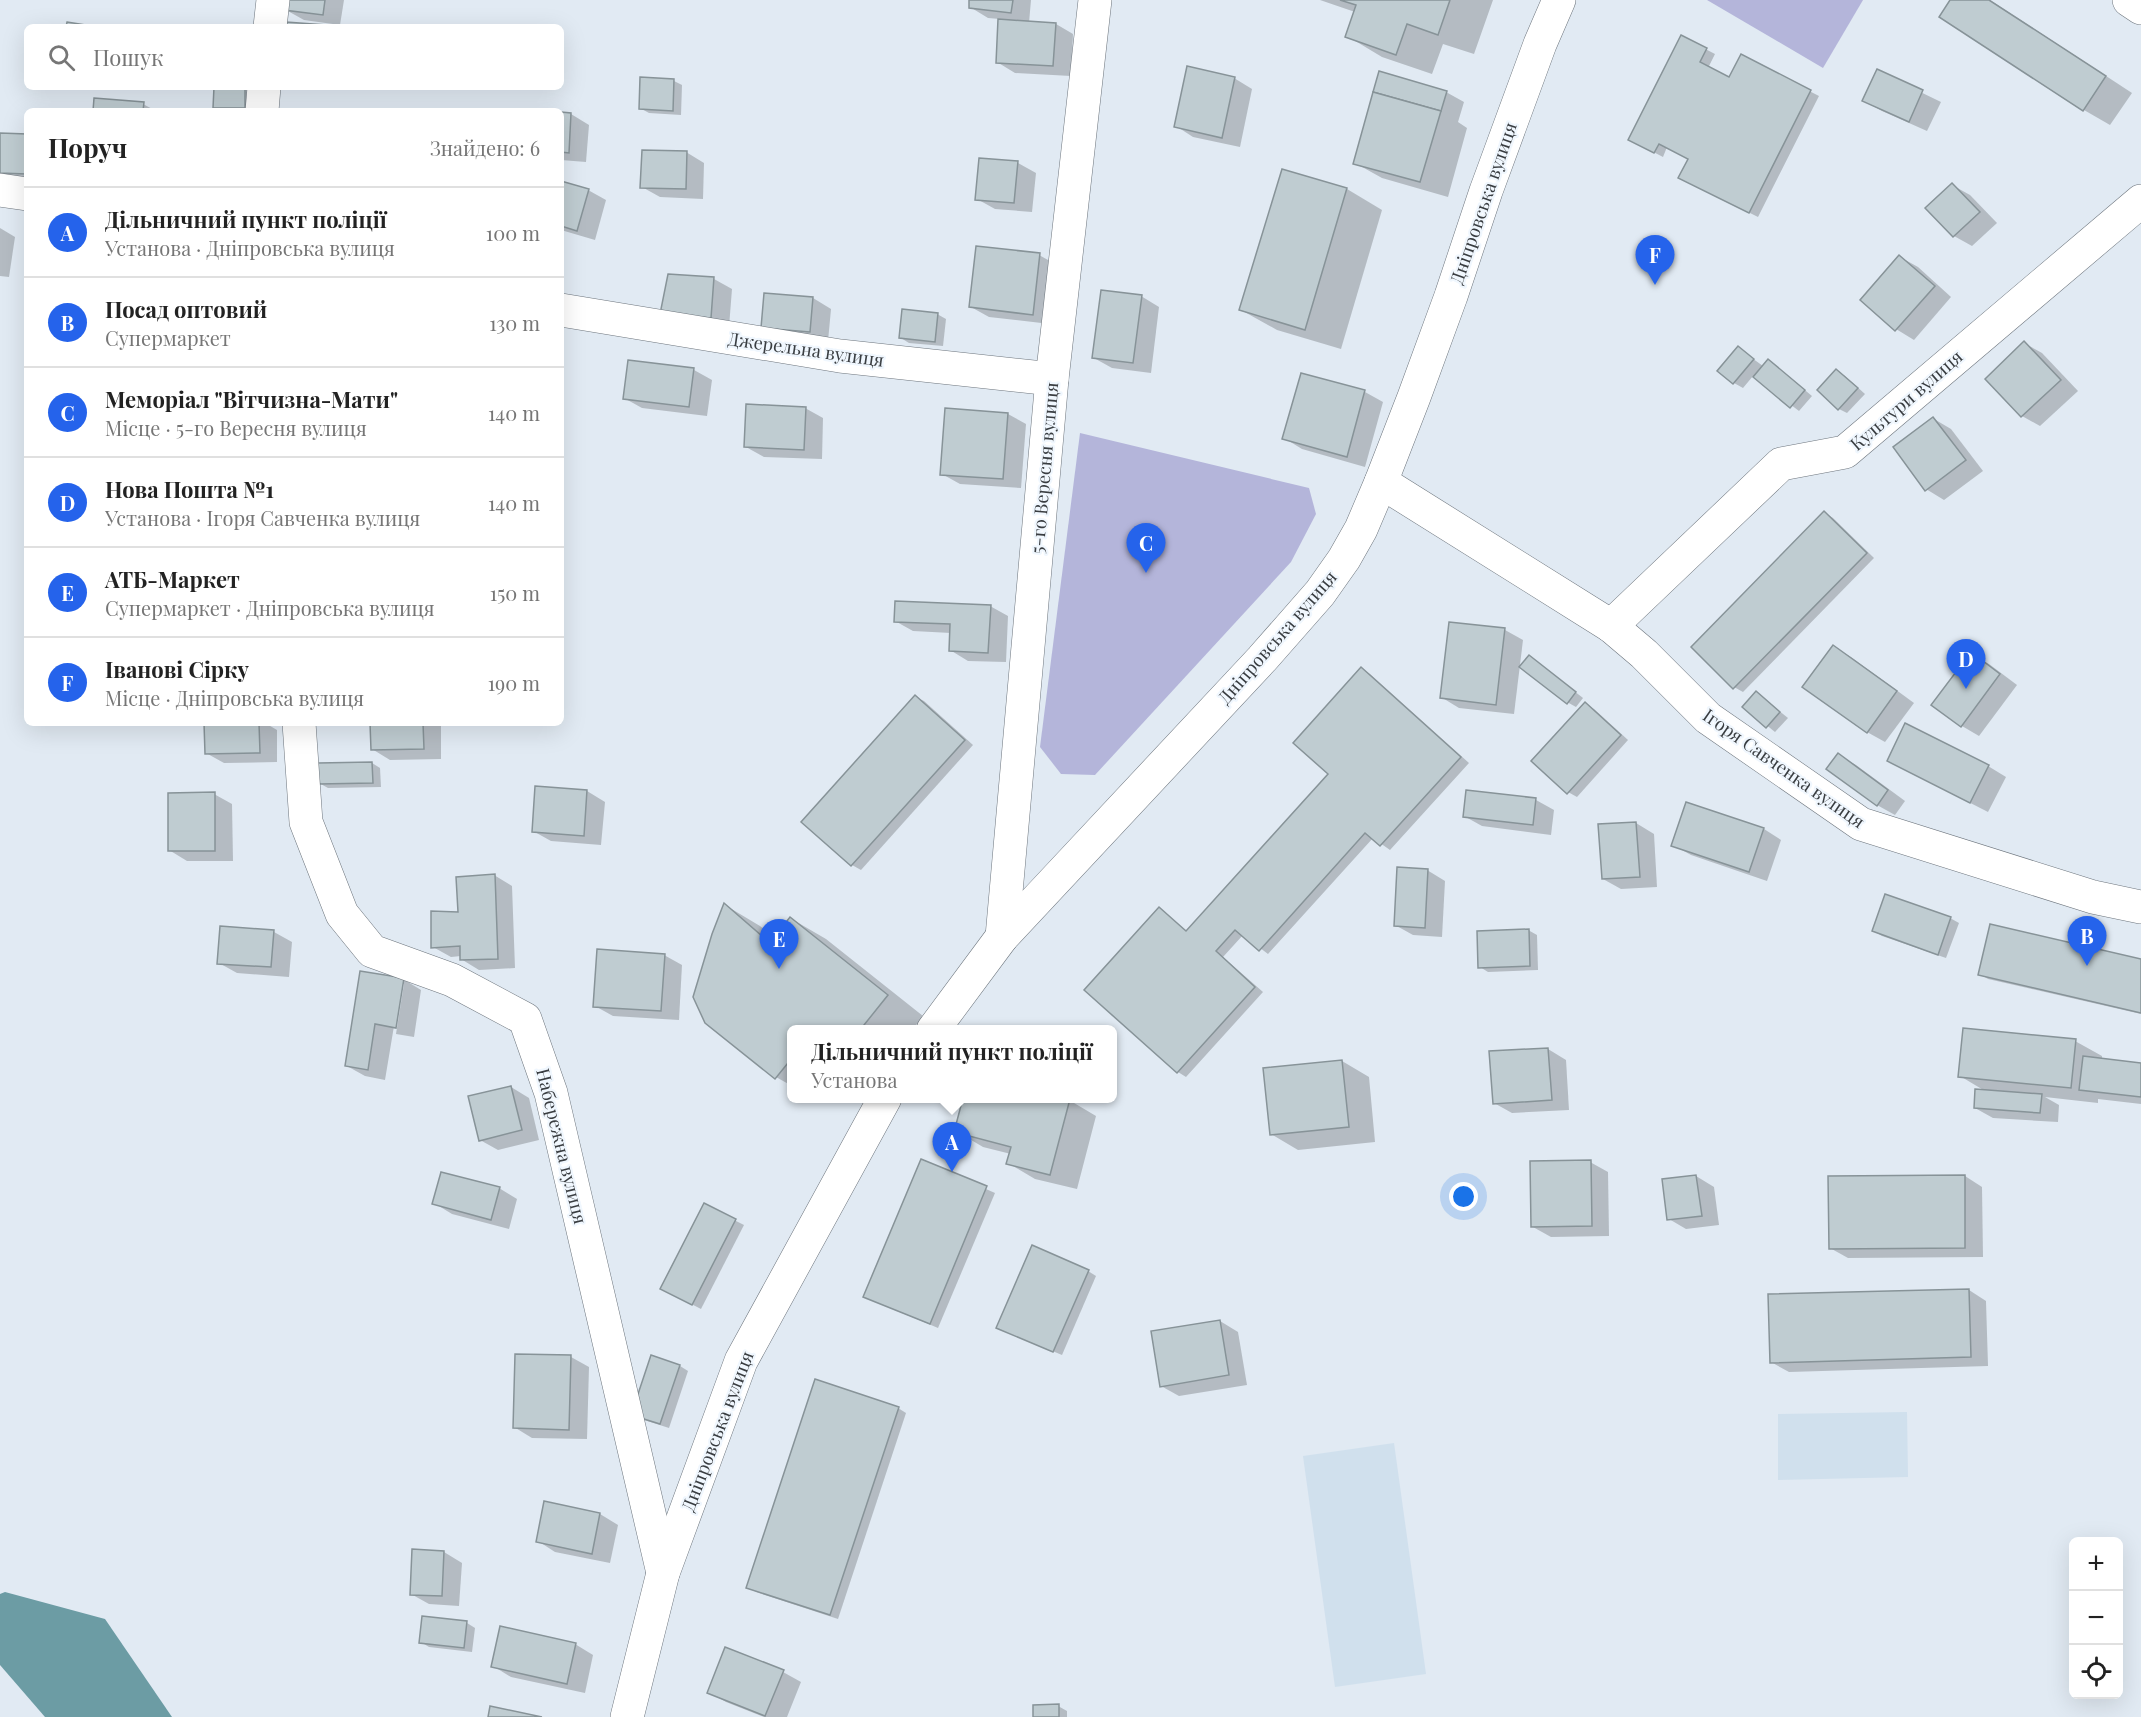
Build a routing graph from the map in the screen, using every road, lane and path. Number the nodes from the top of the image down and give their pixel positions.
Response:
1 (273, 0) edge
2 (1095, 0) edge
3 (1558, 0) edge
4 (2129, 0) edge
5 (2141, 8) edge
6 (270, 24) edge
7 (264, 90) edge
8 (261, 108) edge
9 (0, 189) edge
10 (24, 193) edge
11 (2141, 201) edge
12 (564, 310) edge
13 (1052, 379) junction
14 (1381, 482) junction
15 (1611, 626) junction
16 (299, 726) edge
17 (2141, 906) edge
18 (1002, 937) junction
19 (936, 1025) edge
20 (882, 1103) edge
21 (663, 1573) junction
22 (627, 1717) edge

1 - 6 main road
2 - 13 main road, 5-го Вересня вулиця
3 - 14 main road, Дніпровська вулиця
4 - 5 main road
7 - 8 main road
9 - 10 main road
11 - 15 main road, Культури вулиця
12 - 13 main road, Джерельна вулиця
13 - 18 main road, 5-го Вересня вулиця
14 - 15 main road, Ігоря Савченка вулиця
14 - 18 main road, Дніпровська вулиця
15 - 17 main road, Ігоря Савченка вулиця
16 - 21 main road, Набережна вулиця
18 - 19 main road, Дніпровська вулиця
20 - 21 main road, Дніпровська вулиця
21 - 22 main road, Дніпровська вулиця

